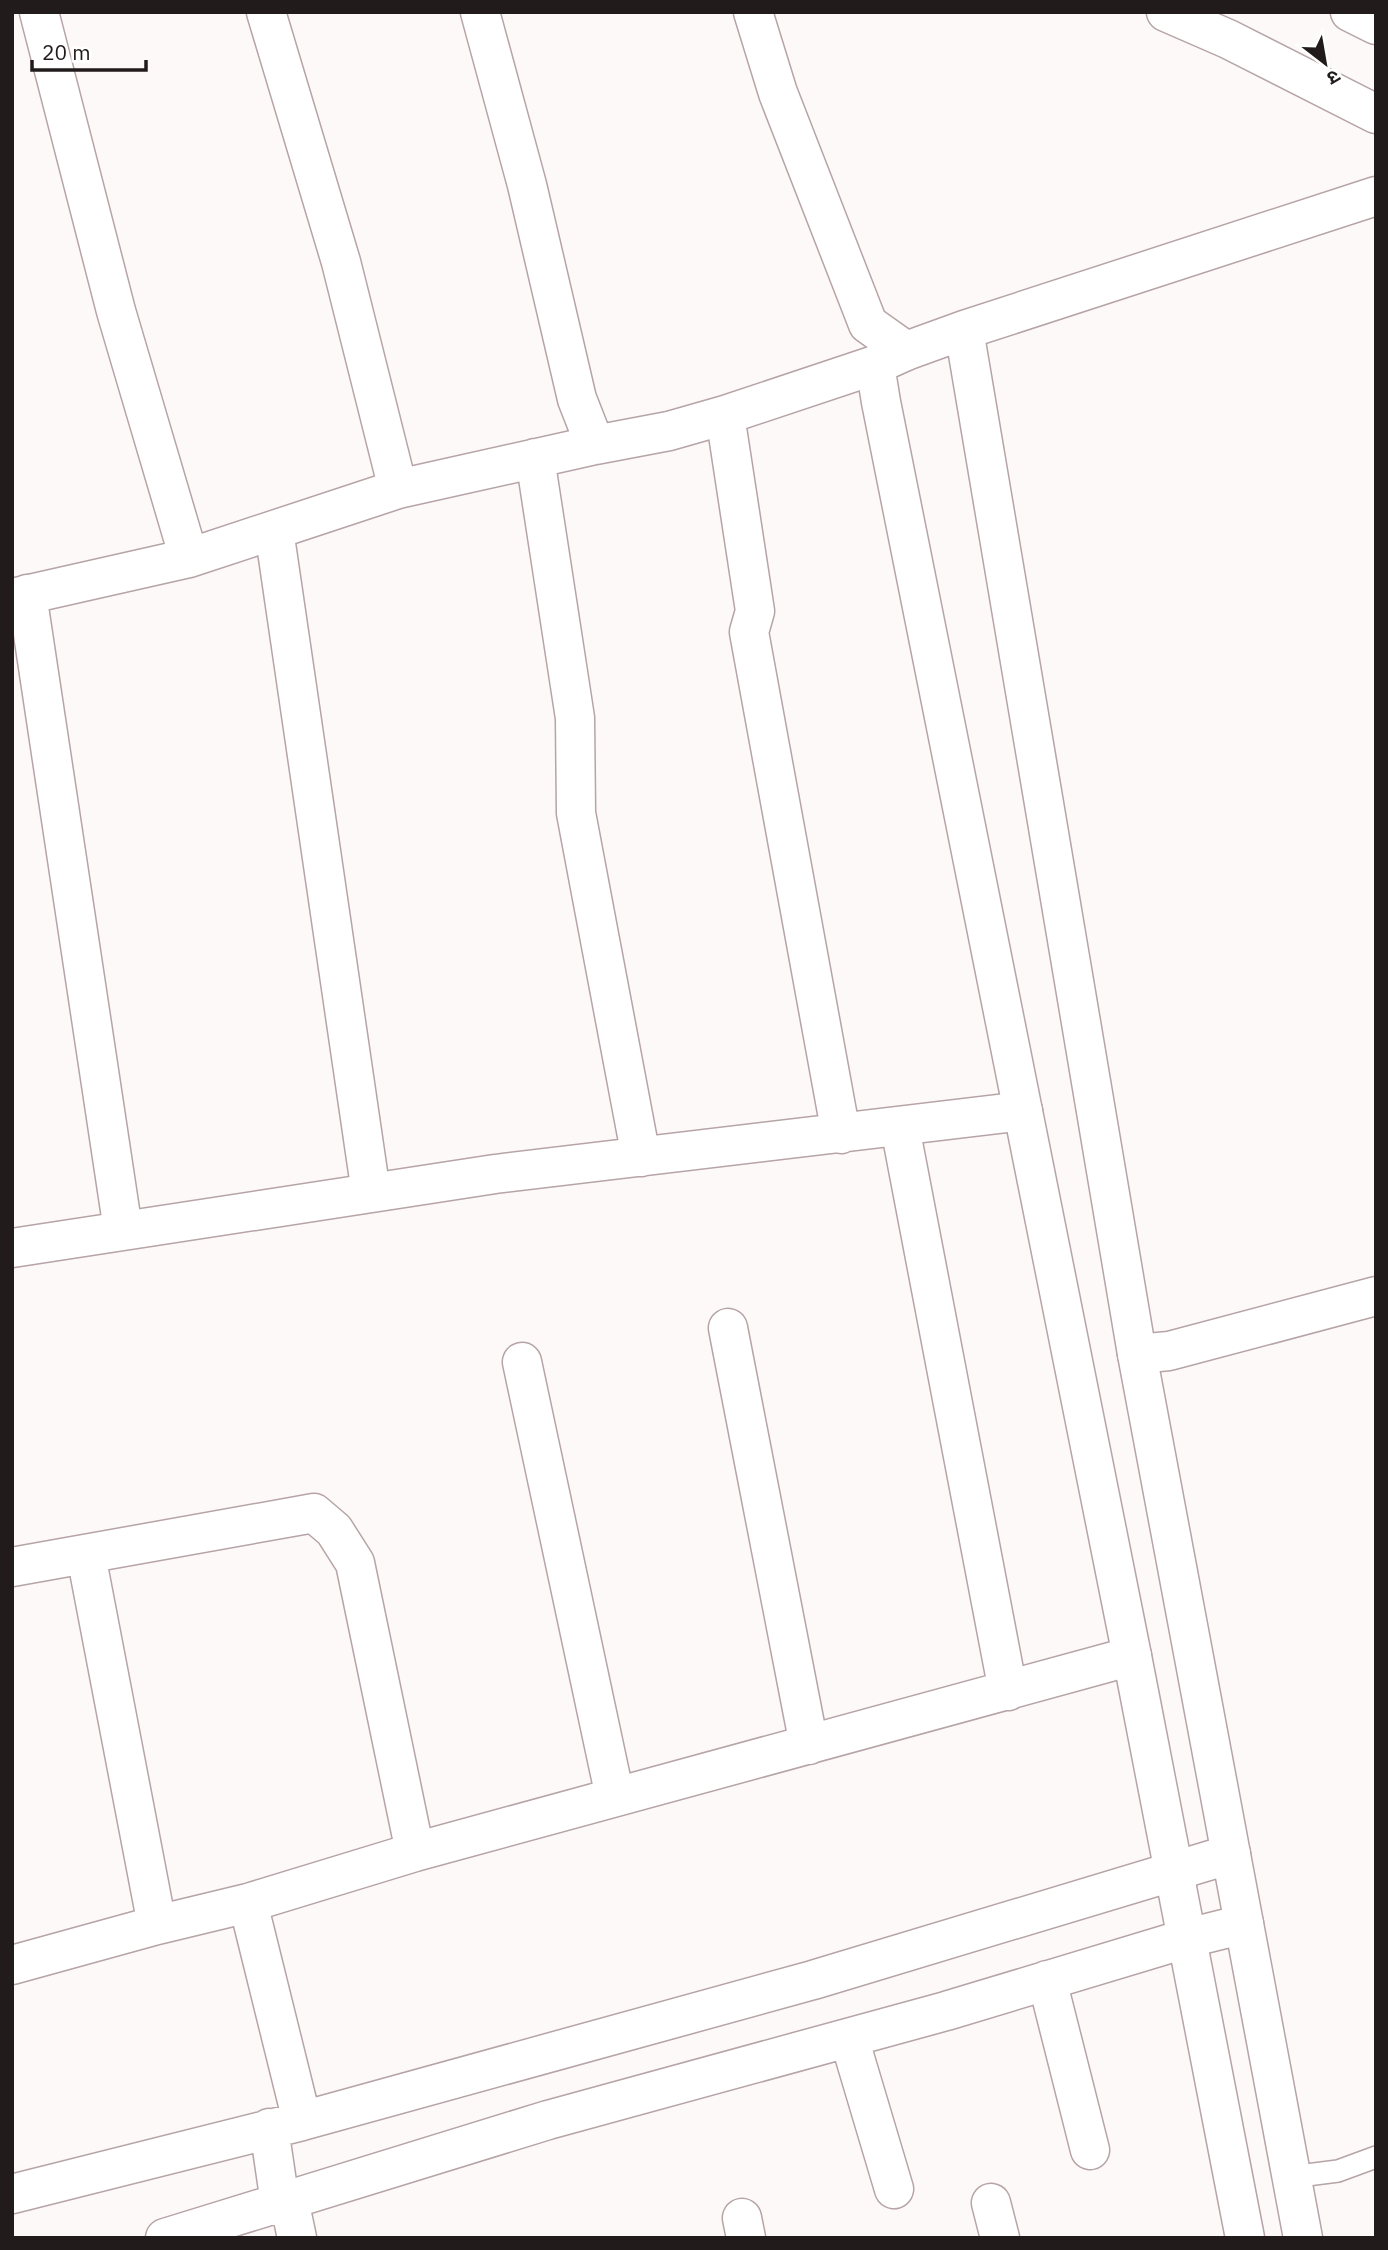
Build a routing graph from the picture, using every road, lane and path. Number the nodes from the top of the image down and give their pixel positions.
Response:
1 (39, 12) edge
2 (266, 12) edge
3 (480, 12) edge
4 (753, 12) edge
5 (1166, 12) edge
6 (1350, 12) edge
7 (1376, 25) edge
8 (1376, 114) edge
9 (1376, 196) edge
10 (964, 330) junction
11 (890, 358) junction
12 (725, 415) junction
13 (595, 445) junction
14 (535, 458) junction
15 (398, 489) junction
16 (274, 530) junction
17 (190, 558) junction
18 (20, 596) edge
19 (1023, 1111) junction
20 (900, 1127) junction
21 (841, 1134) junction
22 (641, 1157) junction
23 (371, 1193) junction
24 (123, 1230) junction
25 (12, 1248) edge
26 (1376, 1296) edge
27 (728, 1328) dead end
28 (1137, 1354) junction
29 (522, 1362) dead end
30 (86, 1555) junction
31 (12, 1567) edge
32 (1132, 1656) junction
33 (1008, 1691) junction
34 (809, 1745) junction
35 (615, 1797) junction
36 (415, 1852) junction
37 (1231, 1854) junction
38 (1175, 1870) junction
39 (248, 1903) junction
40 (1244, 1924) junction
41 (157, 1925) junction
42 (1188, 1938) junction
43 (12, 1965) edge
44 (1047, 1980) junction
45 (849, 2038) junction
46 (286, 2124) junction
47 (1090, 2150) dead end
48 (1376, 2158) edge
49 (1291, 2176) junction
50 (894, 2189) dead end
51 (12, 2194) edge
52 (284, 2201) junction
53 (165, 2238) edge
54 (297, 2238) edge
55 (1245, 2238) edge
56 (1303, 2238) edge

1 - 17 street
2 - 15 street
3 - 13 street
4 - 11 street
5 - 8 street
6 - 7 street
9 - 10 street
10 - 11 street
10 - 28 street
11 - 12 street
11 - 19 street
12 - 13 street
12 - 21 street
13 - 14 street
14 - 15 street
14 - 22 street
15 - 16 street
16 - 17 street
16 - 23 street
17 - 18 street
18 - 24 street
19 - 20 street
19 - 32 street
20 - 21 street
20 - 33 street
21 - 22 street
22 - 23 street
23 - 24 street
24 - 25 street
26 - 28 street
27 - 34 street
28 - 37 street
29 - 35 street
30 - 31 street
30 - 36 street
30 - 41 street
32 - 33 street
32 - 38 street
33 - 34 street
34 - 35 street
35 - 36 street
36 - 39 street
37 - 38 street
37 - 40 street
38 - 42 street
38 - 46 street
39 - 41 street
39 - 46 street
40 - 42 street
40 - 49 street
41 - 43 street
42 - 44 street
42 - 55 street
44 - 45 street
44 - 47 street
45 - 50 street
45 - 52 street
46 - 51 street
46 - 52 street
48 - 49 lane
49 - 56 street
52 - 53 street
52 - 54 street

